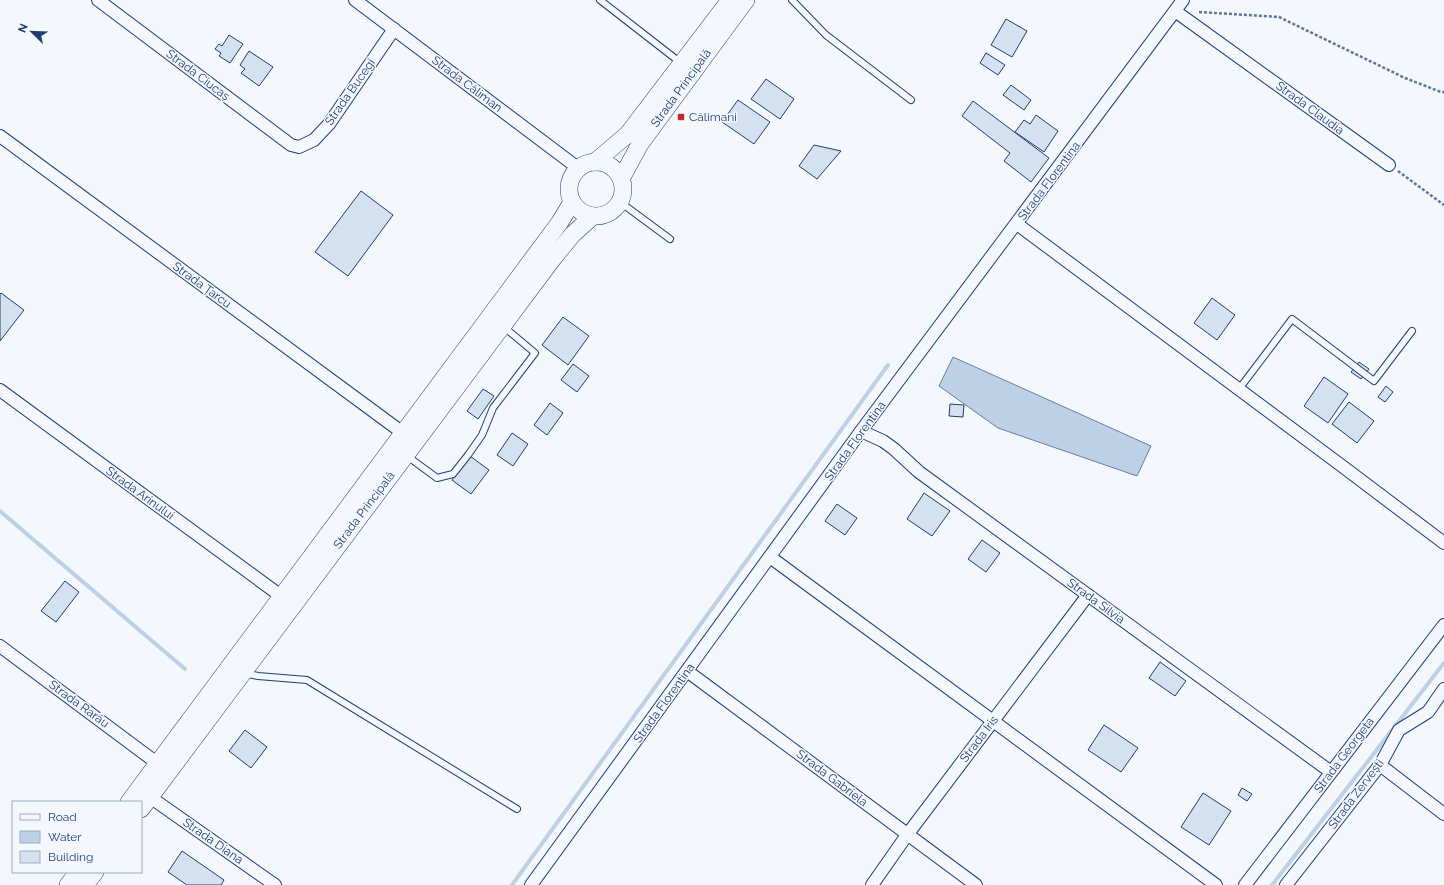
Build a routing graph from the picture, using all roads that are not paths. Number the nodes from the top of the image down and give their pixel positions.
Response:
1 (98, 0) edge
2 (355, 0) edge
3 (600, 0) edge
4 (746, 0) edge
5 (792, 0) edge
6 (1183, 0) edge
7 (727, 1) edge
8 (1175, 11) junction
9 (394, 29) junction
10 (681, 63) junction
11 (911, 100) dead end
12 (0, 136) edge
13 (299, 147) joint
14 (595, 162) junction
15 (1389, 165) road end
16 (578, 168) junction
17 (621, 178) junction
18 (572, 202) junction
19 (620, 202) junction
20 (593, 216) junction
21 (1017, 224) junction
22 (670, 239) dead end
23 (504, 326) junction
24 (1412, 331) dead end
25 (1239, 389) junction
26 (0, 390) edge
27 (861, 431) junction
28 (403, 433) junction
29 (406, 455) junction
30 (1444, 543) edge
31 (770, 557) junction
32 (1088, 595) junction
33 (281, 596) junction
34 (1444, 625) edge
35 (0, 646) edge
36 (687, 671) junction
37 (243, 673) junction
38 (1444, 689) edge
39 (993, 721) junction
40 (157, 763) junction
41 (1380, 765) junction
42 (1331, 772) junction
43 (130, 801) edge
44 (146, 803) edge
45 (517, 809) dead end
46 (1444, 814) edge
47 (908, 834) junction
48 (77, 873) edge
49 (94, 873) edge
50 (68, 885) edge
51 (85, 885) edge
52 (275, 885) edge
53 (531, 885) edge
54 (872, 885) edge
55 (976, 885) edge
56 (1216, 885) edge
57 (1245, 885) edge
58 (1286, 885) edge

1 - 13 street, Strada Ciucaș
2 - 9 street, Strada Căliman
3 - 10 lane
4 - 17 main road, Strada Principală
5 - 11 lane
6 - 8 street, Strada Florentina
7 - 10 main road, Strada Principală
8 - 15 street, Strada Claudia
8 - 21 street, Strada Florentina
9 - 13 street, Strada Bucegi
9 - 16 street, Strada Căliman
10 - 14 main road, Strada Principală
12 - 28 street, Strada Țarcu
14 - 16 main road
14 - 17 main road
16 - 18 main road
17 - 19 main road
18 - 20 main road
18 - 28 main road, Strada Principală
19 - 20 main road
19 - 22 lane
20 - 23 main road, Strada Principală
21 - 25 street
21 - 27 street, Strada Florentina
23 - 29 main road, Strada Principală
23 - 29 lane
24 - 25 lane
25 - 30 street
26 - 33 street, Strada Arinului
27 - 31 street, Strada Florentina
27 - 32 street, Strada Silvia
28 - 33 main road, Strada Principală
29 - 37 main road, Strada Principală
31 - 36 street, Strada Florentina
31 - 39 street
32 - 39 street, Strada Iris
32 - 42 street, Strada Silvia
33 - 40 main road, Strada Principală
34 - 42 street, Strada Georgeta
35 - 40 street, Strada Rarău
36 - 47 street, Strada Gabriela
36 - 53 street, Strada Florentina
37 - 44 main road, Strada Principală
37 - 45 lane
38 - 41 street, Strada Zervești
39 - 47 street, Strada Iris
39 - 56 street
40 - 43 main road, Strada Principală
41 - 46 street
41 - 58 street, Strada Zervești
42 - 57 street, Strada Georgeta
44 - 52 street, Strada Diana
47 - 54 street, Strada Iris
47 - 55 street, Strada Gabriela
48 - 50 main road
49 - 51 main road

